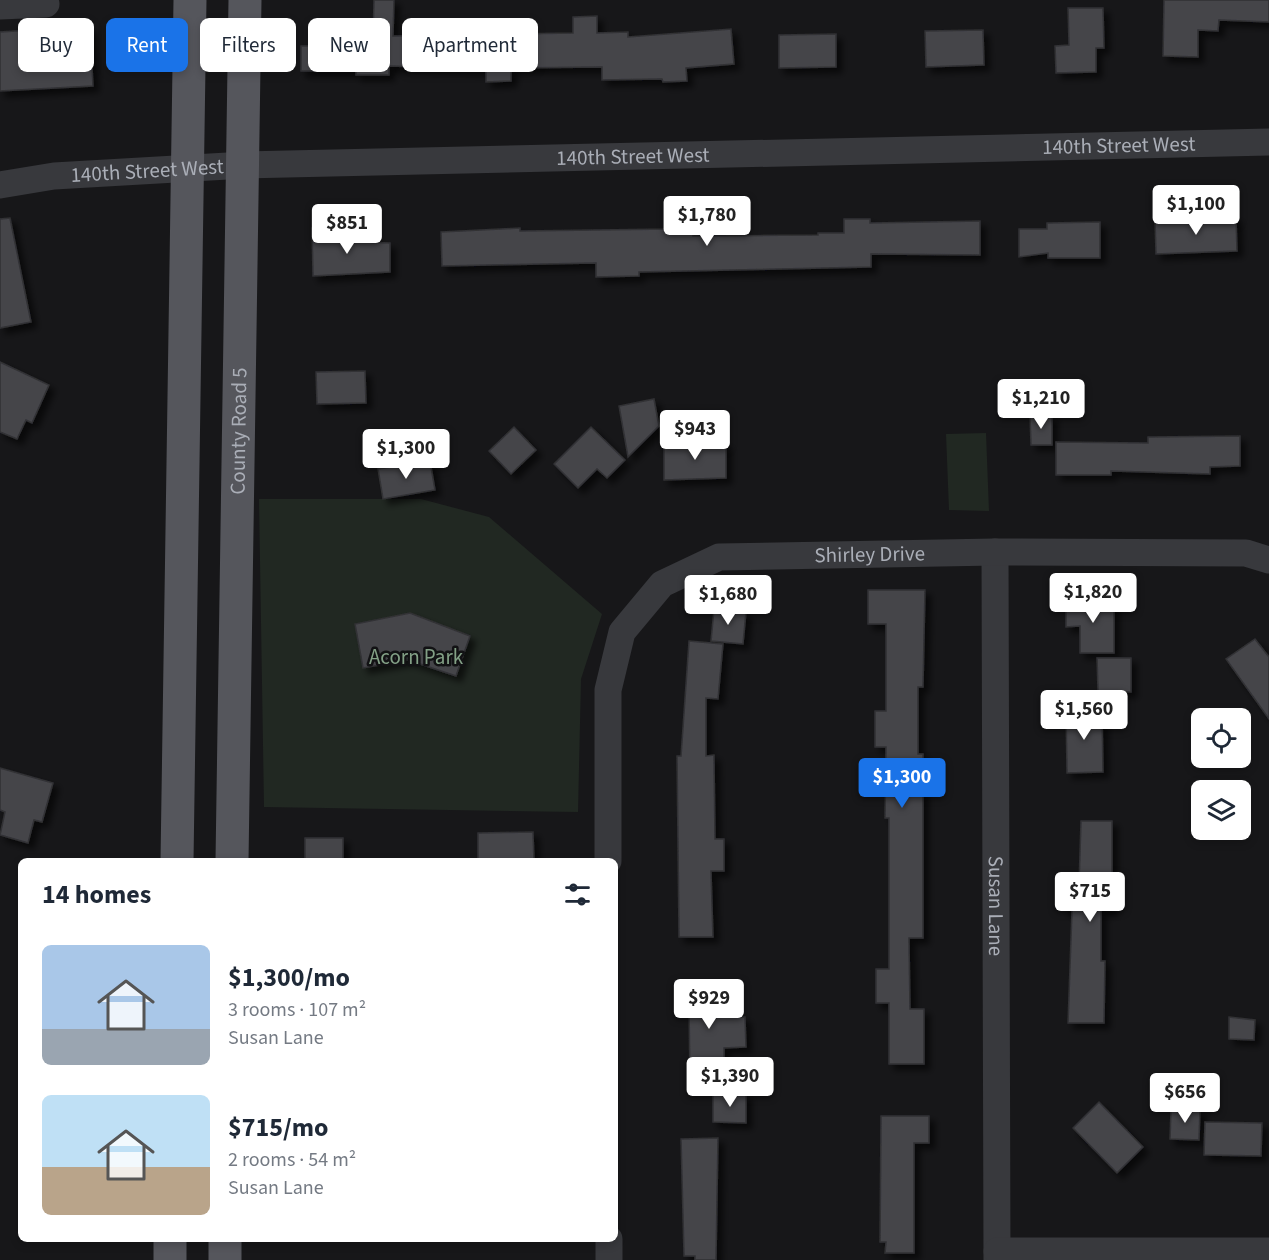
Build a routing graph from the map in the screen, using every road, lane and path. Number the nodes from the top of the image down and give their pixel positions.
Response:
1 (190, 0) edge
2 (245, 0) edge
3 (46, 4) dead end
4 (0, 6) edge
5 (1269, 142) edge
6 (244, 165) junction
7 (189, 170) junction
8 (0, 185) edge
9 (995, 552) junction
10 (1269, 560) edge
11 (177, 858) edge
12 (232, 858) edge
13 (608, 858) edge
14 (170, 1242) edge
15 (225, 1242) edge
16 (609, 1242) edge
17 (1269, 1251) edge
18 (997, 1256) edge
19 (170, 1260) edge
20 (225, 1260) edge
21 (609, 1260) edge

1 - 7 main road
2 - 6 main road, County Road 5
3 - 4 street
5 - 6 street, 140th Street West
6 - 7 street, 140th Street West
6 - 12 main road, County Road 5
7 - 8 street, 140th Street West
7 - 11 main road
9 - 10 street, Shirley Drive
9 - 13 street, Shirley Drive
9 - 18 street, Susan Lane
14 - 19 main road
15 - 20 main road
16 - 21 street
17 - 18 street

